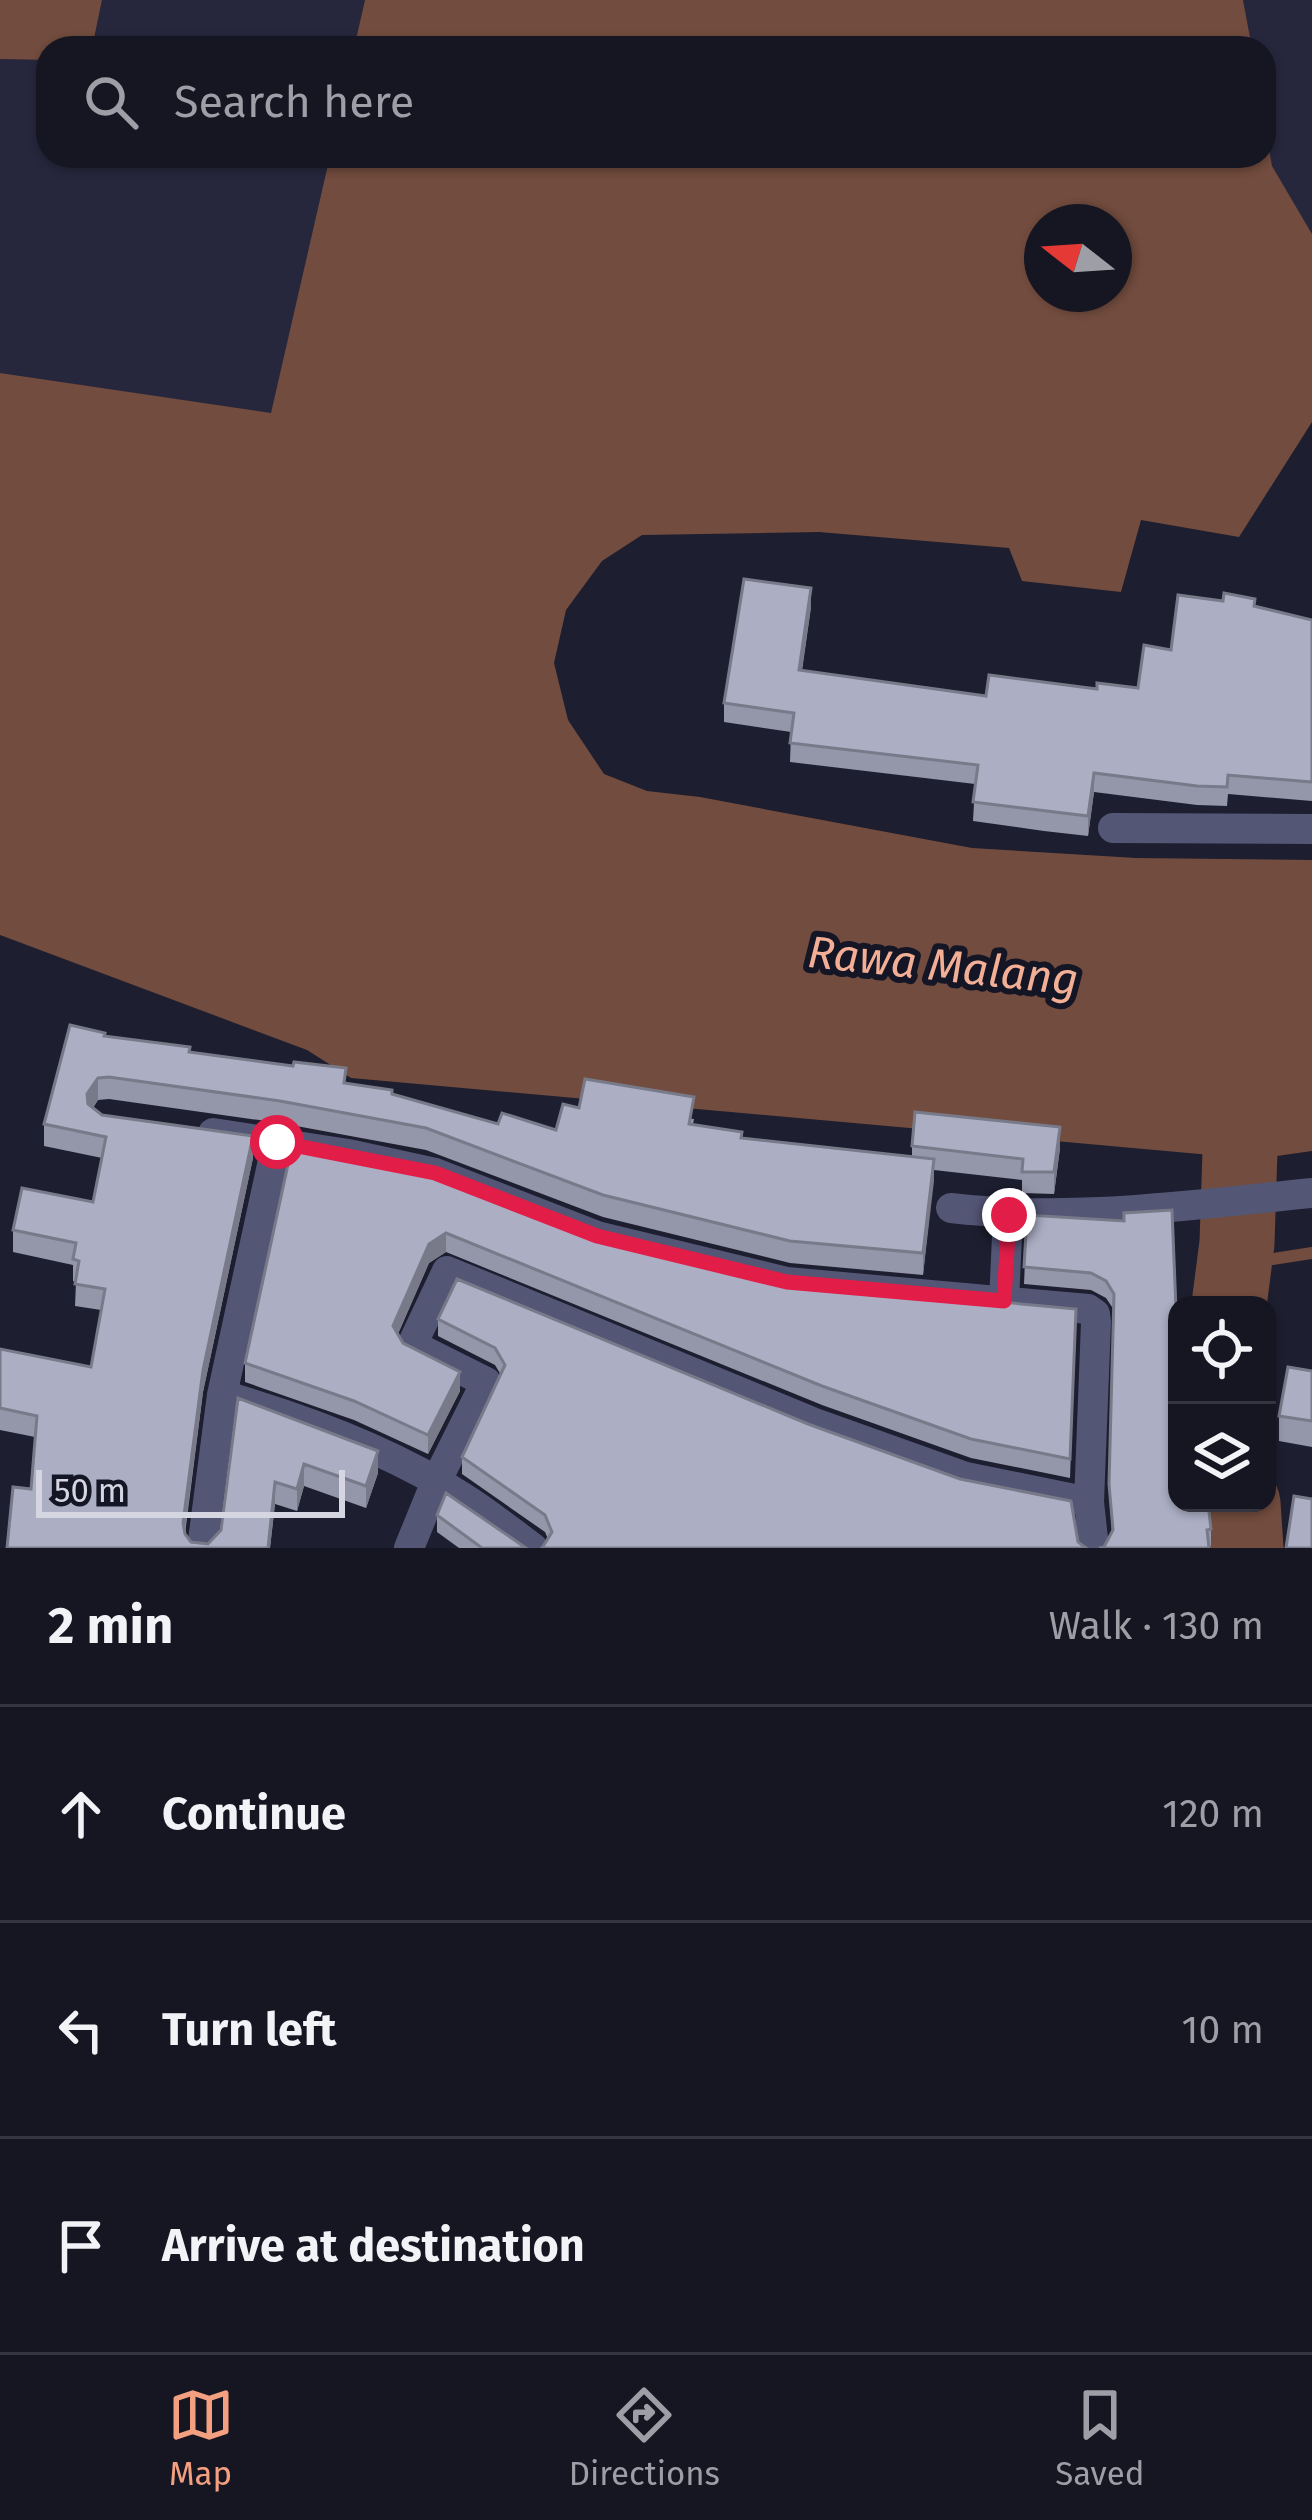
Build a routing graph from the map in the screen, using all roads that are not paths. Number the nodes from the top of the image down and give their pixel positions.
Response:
1 (1113, 827) dead end
2 (1312, 829) edge
3 (191, 1130) edge
4 (277, 1142) junction
5 (1312, 1193) edge
6 (951, 1208) dead end
7 (1009, 1215) junction
8 (1004, 1301) junction
9 (222, 1395) junction
10 (436, 1482) junction
11 (1089, 1502) junction
12 (202, 1548) edge
13 (409, 1548) edge
14 (533, 1548) edge
15 (1094, 1548) edge

1 - 2 street
3 - 4 street
4 - 8 street
4 - 9 street
5 - 7 street
6 - 7 street
7 - 8 street
8 - 11 street
9 - 10 street
9 - 12 street
10 - 11 street
10 - 13 street
10 - 14 street
11 - 15 street

